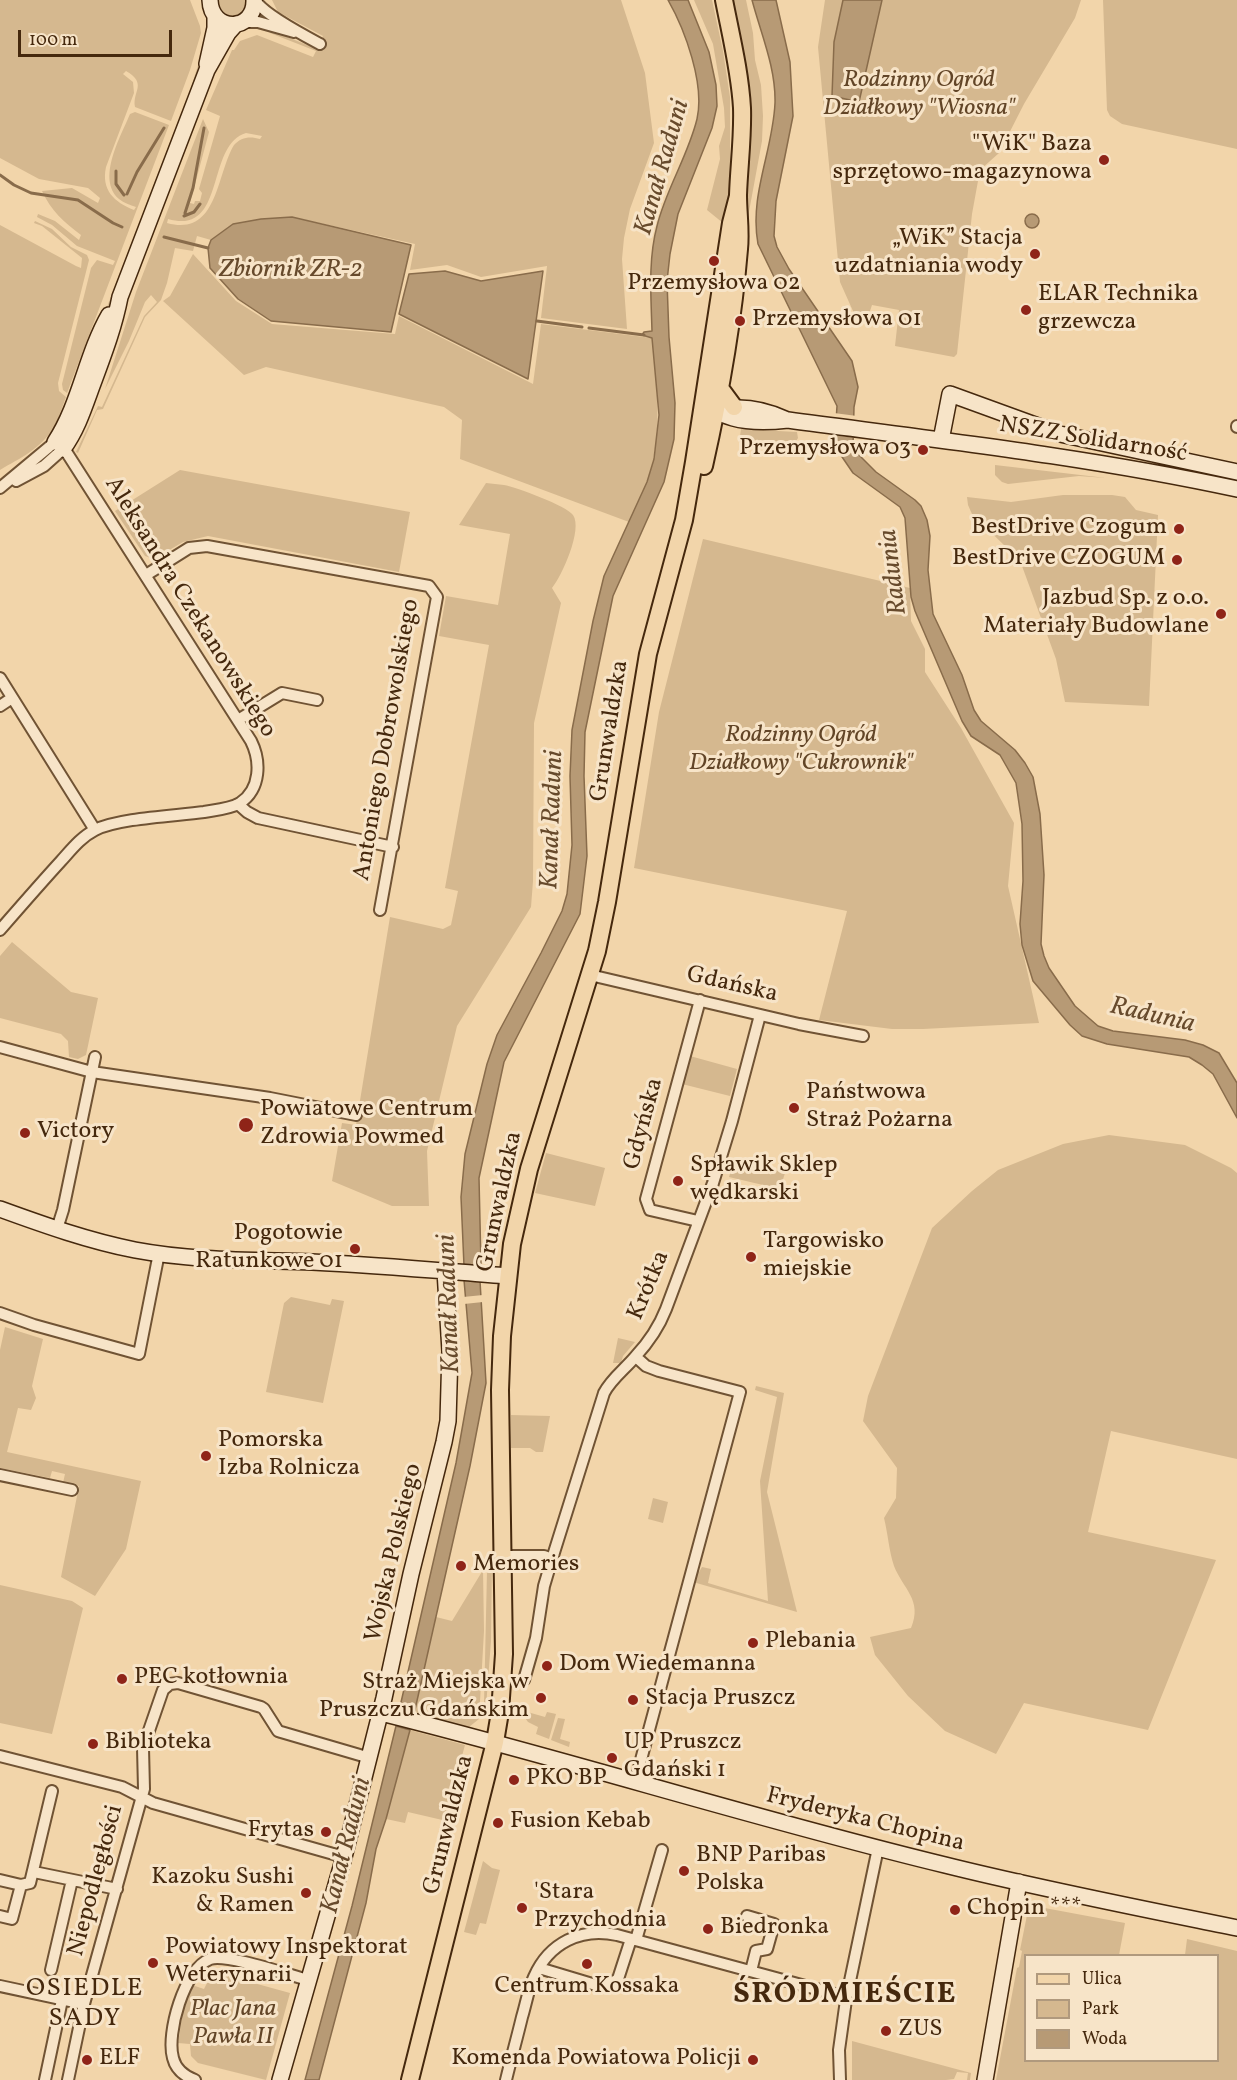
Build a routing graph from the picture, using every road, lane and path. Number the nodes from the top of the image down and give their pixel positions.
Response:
1 (255, 0) edge
2 (724, 0) edge
3 (211, 6) edge
4 (240, 23) junction
5 (298, 33) junction
6 (320, 44) dead end
7 (207, 70) junction
8 (738, 196) junction
9 (720, 386) junction
10 (734, 407) junction
11 (709, 410) junction
12 (788, 420) junction
13 (941, 440) junction
14 (59, 446) junction
15 (1237, 472) edge
16 (0, 489) edge
17 (1237, 489) edge
18 (146, 575) junction
19 (0, 678) edge
20 (12, 698) junction
21 (317, 700) dead end
22 (0, 705) edge
23 (238, 720) junction
24 (238, 804) junction
25 (95, 830) junction
26 (393, 847) junction
27 (380, 910) dead end
28 (0, 930) edge
29 (590, 975) junction
30 (700, 1000) junction
31 (760, 1015) junction
32 (863, 1036) dead end
33 (0, 1047) edge
34 (95, 1057) dead end
35 (92, 1072) junction
36 (356, 1115) dead end
37 (0, 1209) edge
38 (698, 1221) junction
39 (57, 1229) junction
40 (159, 1253) junction
41 (453, 1272) junction
42 (508, 1276) junction
43 (0, 1312) edge
44 (636, 1357) junction
45 (0, 1475) edge
46 (72, 1490) dead end
47 (503, 1556) junction
48 (552, 1559) junction
49 (524, 1680) dead end
50 (388, 1715) junction
51 (495, 1743) junction
52 (0, 1756) edge
53 (369, 1758) junction
54 (635, 1782) junction
55 (52, 1791) dead end
56 (142, 1798) junction
57 (878, 1848) junction
58 (662, 1850) dead end
59 (344, 1857) junction
60 (33, 1872) junction
61 (72, 1880) junction
62 (0, 1881) edge
63 (1019, 1882) junction
64 (21, 1885) junction
65 (117, 1889) junction
66 (0, 1916) edge
67 (747, 1916) dead end
68 (1237, 1928) edge
69 (633, 1939) junction
70 (539, 1968) junction
71 (51, 1970) dead end
72 (751, 1971) junction
73 (308, 1980) junction
74 (0, 1986) edge
75 (846, 1996) junction
76 (62, 2000) junction
77 (84, 2004) junction
78 (45, 2080) edge
79 (68, 2080) edge
80 (195, 2080) edge
81 (279, 2080) edge
82 (410, 2080) edge
83 (506, 2080) edge
84 (840, 2080) edge
85 (985, 2080) edge

1 - 4 main road
1 - 5 street
2 - 8 main road, Grunwaldzka
3 - 4 main road
3 - 7 main road
4 - 5 street
4 - 7 main road
5 - 6 street
7 - 14 main road
8 - 9 main road, Grunwaldzka
8 - 11 main road, Grunwaldzka
9 - 10 main road
9 - 11 main road, Grunwaldzka
10 - 11 main road
10 - 12 main road
11 - 12 main road
11 - 29 main road, Grunwaldzka
12 - 13 main road, NSZZ Solidarność
13 - 15 main road
13 - 17 main road, NSZZ Solidarność
14 - 16 street
14 - 18 street, Aleksandra Czekanowskiego
18 - 23 street, Aleksandra Czekanowskiego
18 - 26 street, Antoniego Dobrowolskiego
19 - 20 street
20 - 22 street
20 - 25 street
21 - 23 street
23 - 24 street, Aleksandra Czekanowskiego
24 - 25 street
24 - 26 street
25 - 28 street
26 - 27 street, Antoniego Dobrowolskiego
29 - 30 street, Gdańska
29 - 42 main road, Grunwaldzka
30 - 31 street, Gdańska
30 - 38 street, Gdyńska
31 - 32 street, Gdańska
31 - 38 street, Krótka
33 - 35 street
34 - 35 street
35 - 36 street
35 - 39 street
37 - 39 main road
38 - 44 street, Krótka
39 - 40 main road
40 - 41 main road
40 - 43 street
41 - 42 main road
41 - 50 main road, Wojska Polskiego
42 - 47 main road, Grunwaldzka
44 - 48 street, Krótka
44 - 54 street
45 - 46 street
47 - 48 street
47 - 51 main road, Grunwaldzka
48 - 49 street, Krótka
50 - 51 main road, Fryderyka Chopina
50 - 53 main road, Wojska Polskiego
51 - 54 main road, Fryderyka Chopina
51 - 82 main road, Grunwaldzka
52 - 56 street
53 - 56 street, Niepodległości
53 - 59 main road, Wojska Polskiego
54 - 57 main road, Fryderyka Chopina
55 - 60 street
56 - 59 street
56 - 65 street, Niepodległości
57 - 63 main road, Fryderyka Chopina
57 - 75 street
58 - 69 street
59 - 73 main road, Wojska Polskiego
60 - 61 street
60 - 64 street
61 - 65 street
61 - 71 street
62 - 64 street
63 - 68 main road, Fryderyka Chopina
63 - 85 main road
64 - 66 street
65 - 77 street, Niepodległości
67 - 72 street
69 - 70 street
69 - 70 street
69 - 72 street
70 - 83 street
72 - 75 street
73 - 80 street
73 - 81 main road, Wojska Polskiego
74 - 76 street
75 - 84 street
76 - 77 street
76 - 78 street
77 - 79 street, Niepodległości

